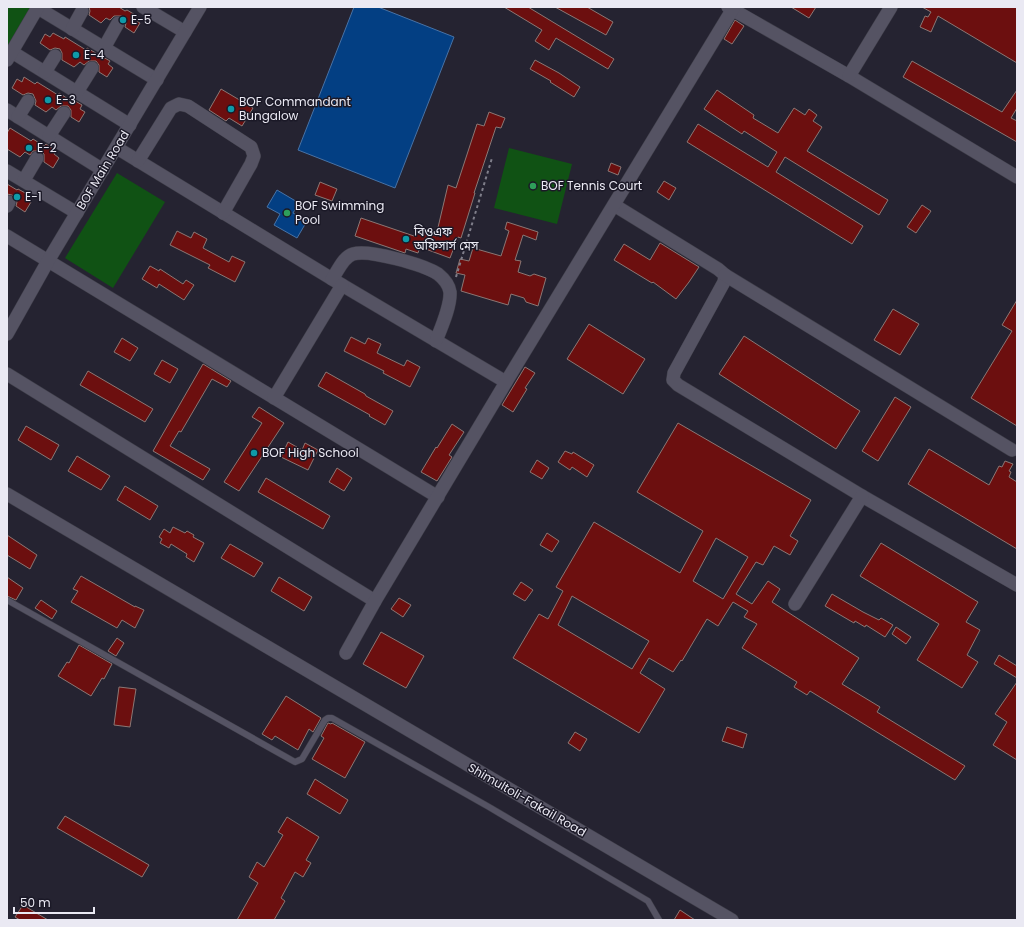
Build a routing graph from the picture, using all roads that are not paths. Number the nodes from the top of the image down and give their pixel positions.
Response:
1 (143, 7) edge
2 (200, 7) edge
3 (891, 7) edge
4 (38, 8) edge
5 (732, 8) edge
6 (82, 11) dead end
7 (118, 23) dead end
8 (72, 28) junction
9 (185, 32) junction
10 (104, 48) junction
11 (9, 56) edge
12 (55, 56) dead end
13 (92, 68) dead end
14 (45, 72) junction
15 (849, 76) junction
16 (157, 80) junction
17 (77, 92) junction
18 (28, 101) dead end
19 (13, 113) edge
20 (64, 113) dead end
21 (130, 125) junction
22 (50, 136) junction
23 (117, 148) junction
24 (37, 158) dead end
25 (138, 161) junction
26 (7, 170) edge
27 (103, 170) junction
28 (1017, 176) edge
29 (24, 180) junction
30 (614, 205) junction
31 (77, 213) junction
32 (223, 213) junction
33 (7, 236) edge
34 (48, 261) junction
35 (725, 275) junction
36 (337, 282) junction
37 (12, 314) edge
38 (7, 334) edge
39 (436, 342) junction
40 (7, 374) edge
41 (506, 382) junction
42 (274, 398) junction
43 (1012, 450) dead end
44 (7, 494) edge
45 (862, 496) junction
46 (438, 497) junction
47 (1017, 585) edge
48 (7, 600) edge
49 (375, 601) junction
50 (795, 604) dead end
51 (346, 653) dead end
52 (659, 920) edge
53 (732, 920) edge

1 - 9 street
2 - 9 street, BOF Main Road
3 - 15 street
4 - 8 street
4 - 11 street
5 - 15 street
5 - 30 street
6 - 8 street
7 - 10 street
8 - 10 street
9 - 16 street, BOF Main Road
10 - 16 street
11 - 14 street
12 - 14 street
13 - 17 street
14 - 17 street
15 - 28 street
16 - 21 street, BOF Main Road
17 - 21 street
18 - 19 street
19 - 22 street
20 - 22 street
21 - 23 street, BOF Main Road
22 - 27 street
23 - 25 street
23 - 27 street, BOF Main Road
24 - 29 street
25 - 32 street
25 - 32 street
26 - 29 street
27 - 31 street, BOF Main Road
29 - 31 street
30 - 35 street
30 - 41 street
31 - 34 street, BOF Main Road
32 - 36 street
33 - 34 street
34 - 37 street, BOF Main Road
34 - 42 street
35 - 43 street
35 - 45 street
36 - 39 street
36 - 39 street
36 - 42 street
37 - 38 street, BOF Main Road
39 - 41 street
40 - 49 street
41 - 46 street
42 - 46 street
44 - 53 street, Shimultoli-Fakail Road
45 - 47 street
45 - 50 street
46 - 49 street
48 - 52 lane
49 - 51 street

